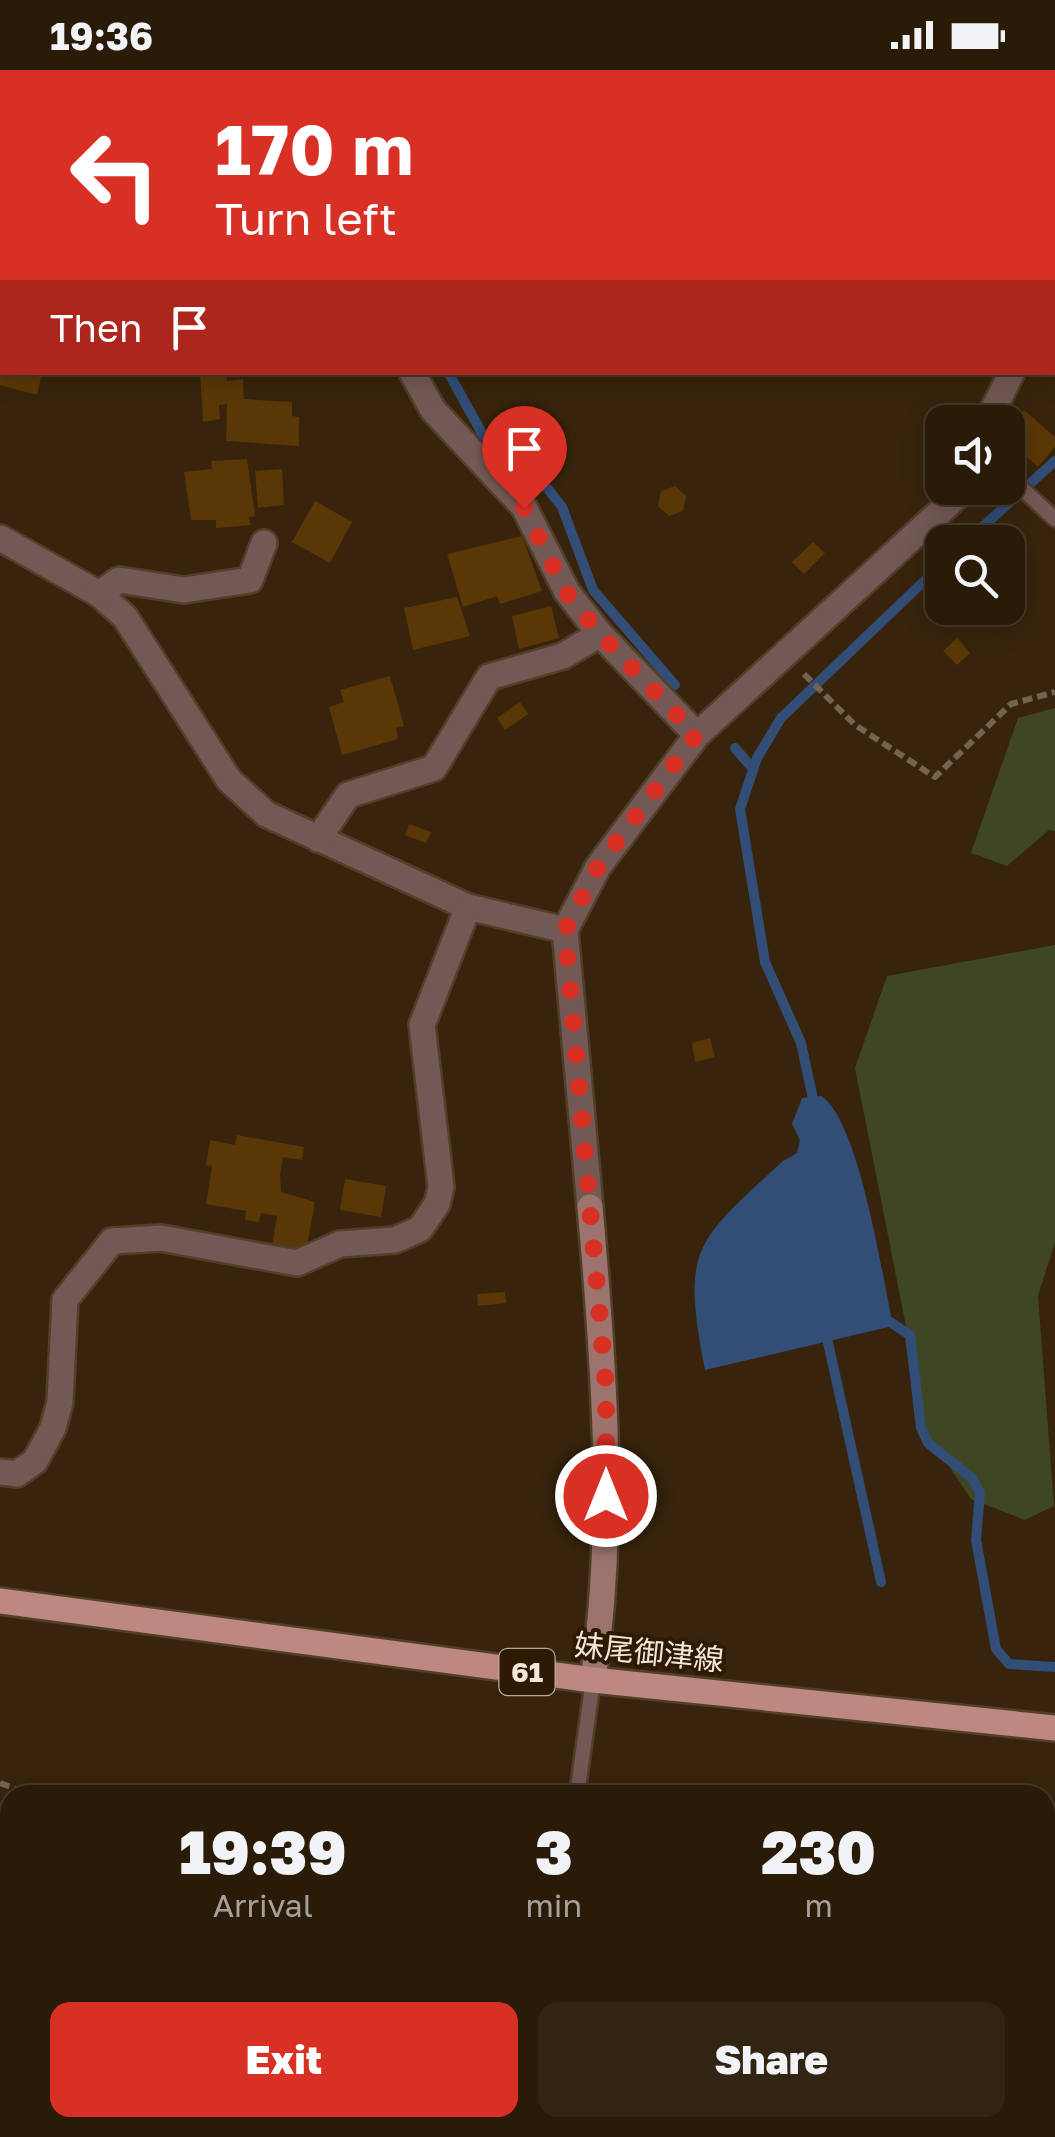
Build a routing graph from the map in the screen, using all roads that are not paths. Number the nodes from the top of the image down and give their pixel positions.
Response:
1 (414, 375) edge
2 (1010, 375) edge
3 (996, 405) edge
4 (1025, 492) edge
5 (947, 505) edge
6 (1055, 518) edge
7 (0, 538) edge
8 (264, 543) dead end
9 (99, 594) junction
10 (600, 634) junction
11 (696, 735) junction
12 (318, 839) junction
13 (468, 908) junction
14 (565, 930) junction
15 (0, 1472) edge
16 (0, 1601) edge
17 (593, 1680) junction
18 (1054, 1721) edge
19 (578, 1785) edge

1 - 10 street
2 - 3 street
4 - 6 lane
5 - 11 street
7 - 9 street
8 - 9 street
9 - 12 street
10 - 11 street
10 - 12 street
11 - 14 street
12 - 13 street
13 - 14 street
13 - 15 street
14 - 17 street
16 - 17 main road, 妹尾御津線 / 61
17 - 18 main road, 妹尾御津線 / 61
17 - 19 lane

